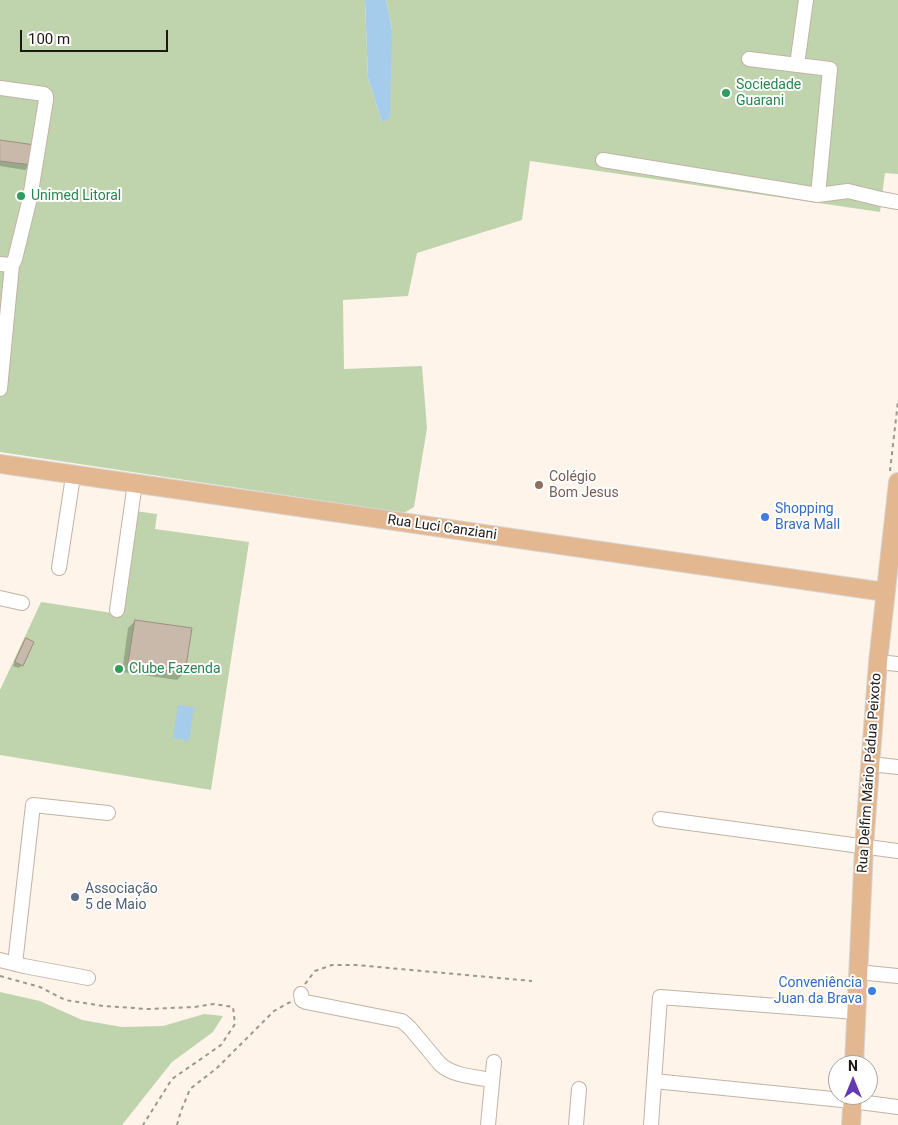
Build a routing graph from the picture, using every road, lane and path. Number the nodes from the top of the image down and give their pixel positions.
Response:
1 (806, 0) edge
2 (749, 59) dead end
3 (797, 65) junction
4 (0, 88) edge
5 (603, 160) dead end
6 (818, 195) junction
7 (898, 202) edge
8 (6, 265) edge
9 (0, 389) edge
10 (898, 401) edge
11 (0, 464) edge
12 (0, 473) edge
13 (893, 480) edge
14 (72, 483) junction
15 (134, 488) junction
16 (59, 568) dead end
17 (885, 596) junction
18 (0, 598) edge
19 (22, 603) dead end
20 (117, 610) dead end
21 (878, 662) junction
22 (898, 664) edge
23 (871, 764) junction
24 (898, 767) edge
25 (108, 813) dead end
26 (660, 819) dead end
27 (864, 847) junction
28 (898, 851) edge
29 (0, 960) edge
30 (15, 964) junction
31 (858, 972) junction
32 (0, 976) edge
33 (898, 976) edge
34 (88, 978) dead end
35 (532, 981) dead end
36 (302, 997) junction
37 (856, 1012) junction
38 (854, 1055) edge
39 (494, 1062) dead end
40 (492, 1080) junction
41 (654, 1081) junction
42 (579, 1089) dead end
43 (828, 1096) edge
44 (878, 1103) edge
45 (852, 1105) edge
46 (898, 1107) edge
47 (143, 1125) edge
48 (177, 1125) edge
49 (488, 1125) edge
50 (576, 1125) edge
51 (651, 1125) edge
52 (851, 1125) edge

1 - 3 street
2 - 3 street
3 - 6 street
4 - 8 street
5 - 6 street
6 - 7 street
8 - 9 street
10 - 13 path
11 - 15 main road, Rua Luci Canziani
12 - 14 main road, Rua Luci Canziani
13 - 17 main road, Rua Delfim Mário Pádua Peixoto
14 - 15 main road, Rua Luci Canziani
14 - 16 street
15 - 17 main road, Rua Luci Canziani
15 - 20 street
17 - 21 main road, Rua Delfim Mário Pádua Peixoto
18 - 19 street
21 - 22 street
21 - 23 main road, Rua Delfim Mário Pádua Peixoto
23 - 24 street
23 - 27 main road, Rua Delfim Mário Pádua Peixoto
25 - 30 street
26 - 27 street
27 - 28 street
27 - 31 main road, Rua Delfim Mário Pádua Peixoto
29 - 30 street
30 - 34 street
31 - 33 street
31 - 37 main road, Rua Delfim Mário Pádua Peixoto
32 - 47 path
35 - 36 path
36 - 40 street
36 - 48 path
37 - 38 main road, Rua Delfim Mário Pádua Peixoto
37 - 41 street
39 - 40 street
40 - 49 street
41 - 43 street
41 - 51 street
42 - 50 street
44 - 46 street
45 - 52 main road

